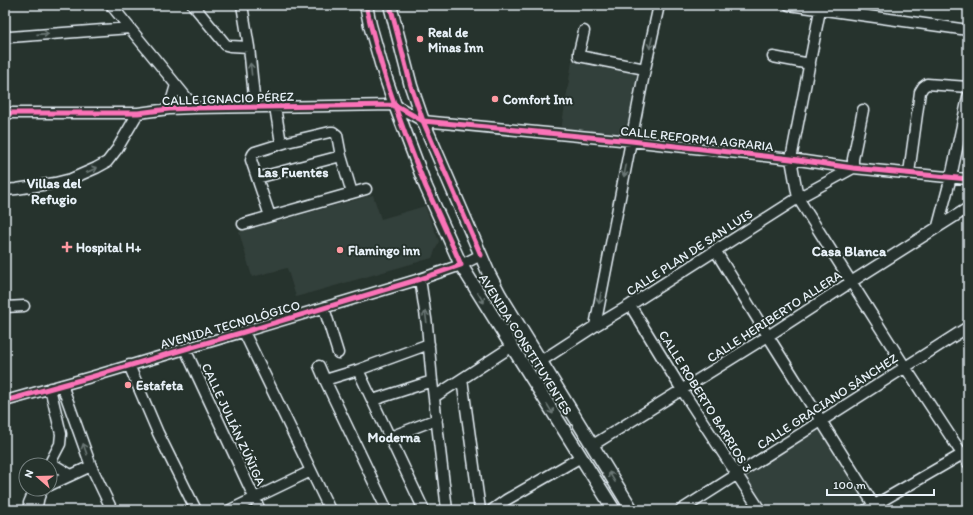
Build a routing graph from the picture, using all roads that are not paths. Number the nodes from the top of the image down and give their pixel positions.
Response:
1 (111, 5) edge
2 (193, 5) edge
3 (242, 5) edge
4 (366, 5) edge
5 (390, 5) edge
6 (659, 5) edge
7 (789, 5) edge
8 (820, 7) edge
9 (130, 28) junction
10 (968, 30) edge
11 (584, 31) dead end
12 (5, 34) edge
13 (249, 47) junction
14 (773, 57) dead end
15 (810, 64) junction
16 (645, 69) junction
17 (176, 85) junction
18 (968, 87) edge
19 (968, 96) edge
20 (395, 105) junction
21 (255, 107) junction
22 (277, 107) junction
23 (195, 108) junction
24 (169, 109) junction
25 (863, 110) dead end
26 (5, 112) edge
27 (138, 113) junction
28 (423, 121) junction
29 (631, 141) junction
30 (284, 143) junction
31 (341, 156) junction
32 (791, 160) junction
33 (853, 168) junction
34 (909, 174) junction
35 (951, 177) junction
36 (257, 178) junction
37 (968, 179) edge
38 (366, 189) dead end
39 (5, 190) edge
40 (352, 193) junction
41 (798, 198) junction
42 (968, 208) edge
43 (270, 216) junction
44 (243, 224) dead end
45 (938, 226) junction
46 (715, 250) junction
47 (481, 255) junction
48 (461, 265) junction
49 (420, 279) junction
50 (851, 282) junction
51 (630, 305) junction
52 (24, 306) dead end
53 (5, 307) edge
54 (324, 308) junction
55 (595, 326) junction
56 (968, 327) edge
57 (244, 332) junction
58 (768, 336) junction
59 (429, 344) junction
60 (511, 347) junction
61 (186, 349) junction
62 (338, 353) dead end
63 (541, 362) junction
64 (129, 366) junction
65 (319, 366) dead end
66 (905, 367) junction
67 (358, 370) junction
68 (462, 379) junction
69 (325, 380) junction
70 (432, 381) junction
71 (62, 385) junction
72 (50, 388) junction
73 (682, 390) junction
74 (434, 397) junction
75 (373, 400) junction
76 (5, 401) edge
77 (437, 419) junction
78 (822, 422) junction
79 (390, 437) junction
80 (593, 445) junction
81 (966, 456) edge
82 (54, 457) edge
83 (581, 457) junction
84 (91, 466) junction
85 (58, 468) edge
86 (311, 471) junction
87 (71, 475) junction
88 (737, 475) junction
89 (58, 481) edge
90 (31, 497) edge
91 (38, 497) edge
92 (254, 498) junction
93 (507, 505) edge
94 (872, 508) edge
95 (29, 510) edge
96 (36, 510) edge
97 (112, 510) edge
98 (196, 510) edge
99 (230, 510) edge
100 (260, 510) edge
101 (330, 510) edge
102 (387, 510) edge
103 (424, 510) edge
104 (447, 510) edge
105 (480, 510) edge
106 (492, 510) edge
107 (614, 510) edge
108 (632, 510) edge
109 (681, 510) edge
110 (760, 510) edge

1 - 9 street
2 - 13 street
3 - 13 street
4 - 20 main road, AVENIDA CONSTITUYENTES
5 - 28 main road, AVENIDA CONSTITUYENTES
6 -> 16 street
7 - 8 street
8 - 10 street
8 - 15 street
12 -> 9 street
9 - 17 street
11 - 16 street
21 -> 13 street
14 - 15 street
15 - 32 street
16 - 29 street
17 - 23 street
17 - 24 street
18 - 34 street
19 - 35 street
20 - 22 street, CALLE IGNACIO PÉREZ
20 - 28 street
20 - 48 main road, AVENIDA CONSTITUYENTES
21 - 22 street, CALLE IGNACIO PÉREZ
21 - 23 street, CALLE IGNACIO PÉREZ
22 - 30 street
23 - 24 street, CALLE IGNACIO PÉREZ
24 - 27 street, CALLE IGNACIO PÉREZ
25 - 33 street
26 - 27 street, CALLE IGNACIO PÉREZ
39 -> 27 street
28 - 29 street, CALLE REFORMA AGRARIA
28 - 47 main road, AVENIDA CONSTITUYENTES
29 - 32 street, CALLE REFORMA AGRARIA
29 -> 55 street
30 - 31 street
30 - 36 street
31 - 36 street
31 - 40 street
32 - 33 street, CALLE REFORMA AGRARIA
32 - 41 street
33 - 34 street, CALLE REFORMA AGRARIA
33 - 41 street, CALLE PLAN DE SAN LUIS
34 - 35 street, CALLE REFORMA AGRARIA
35 - 37 street, CALLE REFORMA AGRARIA
35 - 45 street
36 - 43 street
38 - 40 street
40 - 43 street
41 - 46 street, CALLE PLAN DE SAN LUIS
41 - 50 street
42 - 45 street, CALLE HERIBERTO ALLERA
43 - 44 street
45 - 50 street, CALLE HERIBERTO ALLERA
46 - 51 street, CALLE PLAN DE SAN LUIS
46 - 58 street
47 - 48 street, AVENIDA TECNOLÓGICO
47 - 63 main road, AVENIDA CONSTITUYENTES
48 - 49 street, AVENIDA TECNOLÓGICO
48 -> 60 main road, AVENIDA CONSTITUYENTES
49 - 54 street, AVENIDA TECNOLÓGICO
59 -> 49 street
50 - 58 street, CALLE HERIBERTO ALLERA
50 - 66 street
51 - 55 street, CALLE PLAN DE SAN LUIS
51 - 73 street, CALLE ROBERTO BARRIOS 3
52 - 53 street
54 - 57 street, AVENIDA TECNOLÓGICO
54 - 62 street
55 - 63 street, CALLE PLAN DE SAN LUIS
56 - 66 street, CALLE GRACIANO SÁNCHEZ
57 - 61 street, AVENIDA TECNOLÓGICO
57 - 86 street
58 - 73 street, CALLE HERIBERTO ALLERA
58 - 78 street
59 - 67 street
59 - 70 street
60 - 68 street
60 -> 83 main road, AVENIDA CONSTITUYENTES
61 - 64 street, AVENIDA TECNOLÓGICO
61 - 92 street, CALLE JULIÁN ZÚÑIGA
63 - 80 main road, AVENIDA CONSTITUYENTES
64 - 71 street, AVENIDA TECNOLÓGICO
64 - 98 street
65 - 69 street
66 - 78 street, CALLE GRACIANO SÁNCHEZ
66 - 81 street
67 - 69 street
67 - 75 street
68 - 74 street
68 - 105 street
69 - 102 street
70 - 74 street
70 - 75 street
71 - 72 street, AVENIDA TECNOLÓGICO
84 -> 71 street
72 - 76 street, AVENIDA TECNOLÓGICO
72 - 82 street
73 - 80 street, CALLE HERIBERTO ALLERA
73 - 88 street, CALLE ROBERTO BARRIOS 3
74 - 77 street
75 - 79 street
77 - 79 street
77 - 104 street
78 - 88 street, CALLE GRACIANO SÁNCHEZ
78 - 94 street
79 - 103 street
108 -> 80 main road, AVENIDA CONSTITUYENTES
81 - 94 street
83 - 93 street
83 - 107 main road, AVENIDA CONSTITUYENTES
84 - 87 street
84 - 97 street
85 - 87 street
86 - 92 street
86 - 101 street
87 - 89 street
88 - 109 street, CALLE GRACIANO SÁNCHEZ
88 - 110 street, CALLE ROBERTO BARRIOS 3
90 - 95 street
91 - 96 street
92 - 99 street
92 - 100 street, CALLE JULIÁN ZÚÑIGA
93 - 106 street

